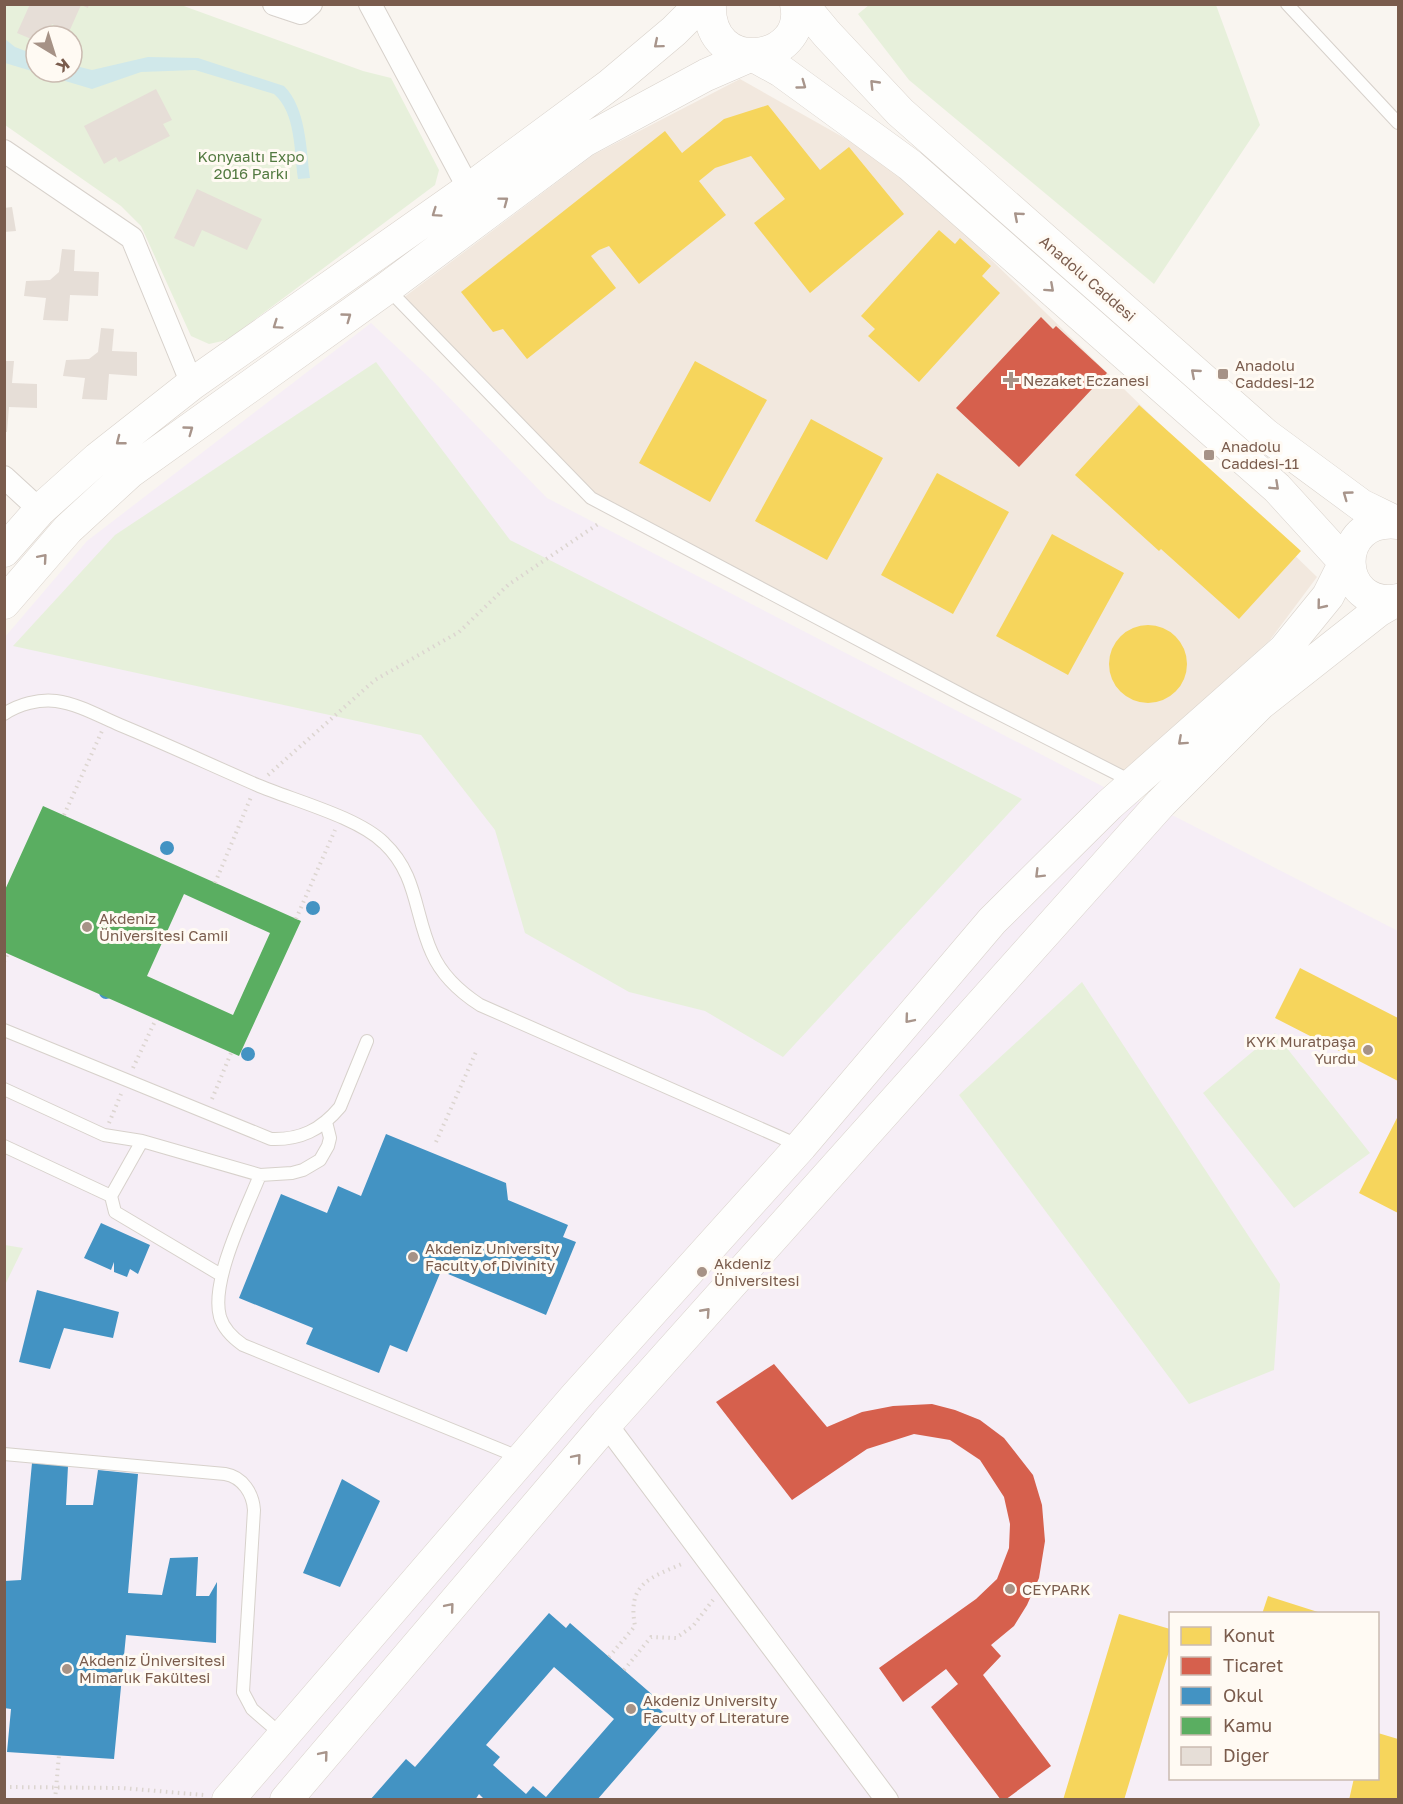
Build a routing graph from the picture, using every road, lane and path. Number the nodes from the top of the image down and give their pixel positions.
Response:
1 (274, 4) edge
2 (311, 4) edge
3 (370, 4) edge
4 (1287, 4) edge
5 (803, 10) edge
6 (704, 11) edge
7 (752, 55) junction
8 (1398, 123) edge
9 (4, 151) edge
10 (469, 189) junction
11 (387, 288) junction
12 (192, 384) junction
13 (4, 477) edge
14 (40, 510) junction
15 (1395, 520) edge
16 (598, 524) dead end
17 (4, 551) edge
18 (1348, 561) junction
19 (4, 603) edge
20 (1393, 603) edge
21 (4, 714) edge
22 (107, 720) junction
23 (1135, 783) junction
24 (257, 785) junction
25 (64, 815) dead end
26 (340, 818) junction
27 (215, 883) dead end
28 (296, 919) dead end
29 (8, 953) dead end
30 (4, 962) edge
31 (4, 1030) edge
32 (367, 1041) dead end
33 (476, 1052) dead end
34 (231, 1053) dead end
35 (4, 1089) edge
36 (206, 1113) junction
37 (326, 1122) junction
38 (142, 1141) junction
39 (436, 1142) dead end
40 (4, 1146) edge
41 (801, 1146) junction
42 (260, 1175) junction
43 (111, 1197) junction
44 (221, 1275) junction
45 (606, 1424) junction
46 (4, 1454) edge
47 (522, 1459) junction
48 (685, 1563) dead end
49 (713, 1599) dead end
50 (609, 1657) dead end
51 (624, 1670) dead end
52 (283, 1736) junction
53 (59, 1755) dead end
54 (4, 1787) edge
55 (56, 1788) junction
56 (220, 1798) edge
57 (55, 1800) edge
58 (286, 1800) edge
59 (887, 1800) edge

1 - 2 street
3 - 10 street
4 - 8 lane
5 - 7 street
15 -> 5 street, Anadolu Caddesi
6 - 7 street
6 -> 10 street
11 -> 7 street
7 -> 18 street
9 - 12 street
10 -> 12 street
19 -> 11 street
11 - 23 lane
12 -> 14 street
13 - 14 street
14 - 17 street
15 - 18 street
16 - 24 path
18 - 20 street
18 -> 23 street
45 -> 20 street
21 - 22 lane
22 - 24 lane
22 - 25 path
23 -> 41 street
24 - 26 lane
24 - 27 path
26 - 28 path
26 - 41 lane
29 - 30 path
31 - 36 lane
32 - 37 lane
33 - 39 path
34 - 36 path
35 - 38 lane
36 - 37 lane
37 - 42 lane
38 - 42 lane
38 - 43 lane
40 - 43 lane
41 - 47 street
42 - 44 lane
43 - 44 lane
44 - 47 lane
58 -> 45 street
45 - 59 street
46 - 52 lane
47 - 52 street
48 - 50 path
49 - 51 path
52 - 56 street
53 - 55 path
54 - 55 path
55 - 56 path
55 - 57 path

